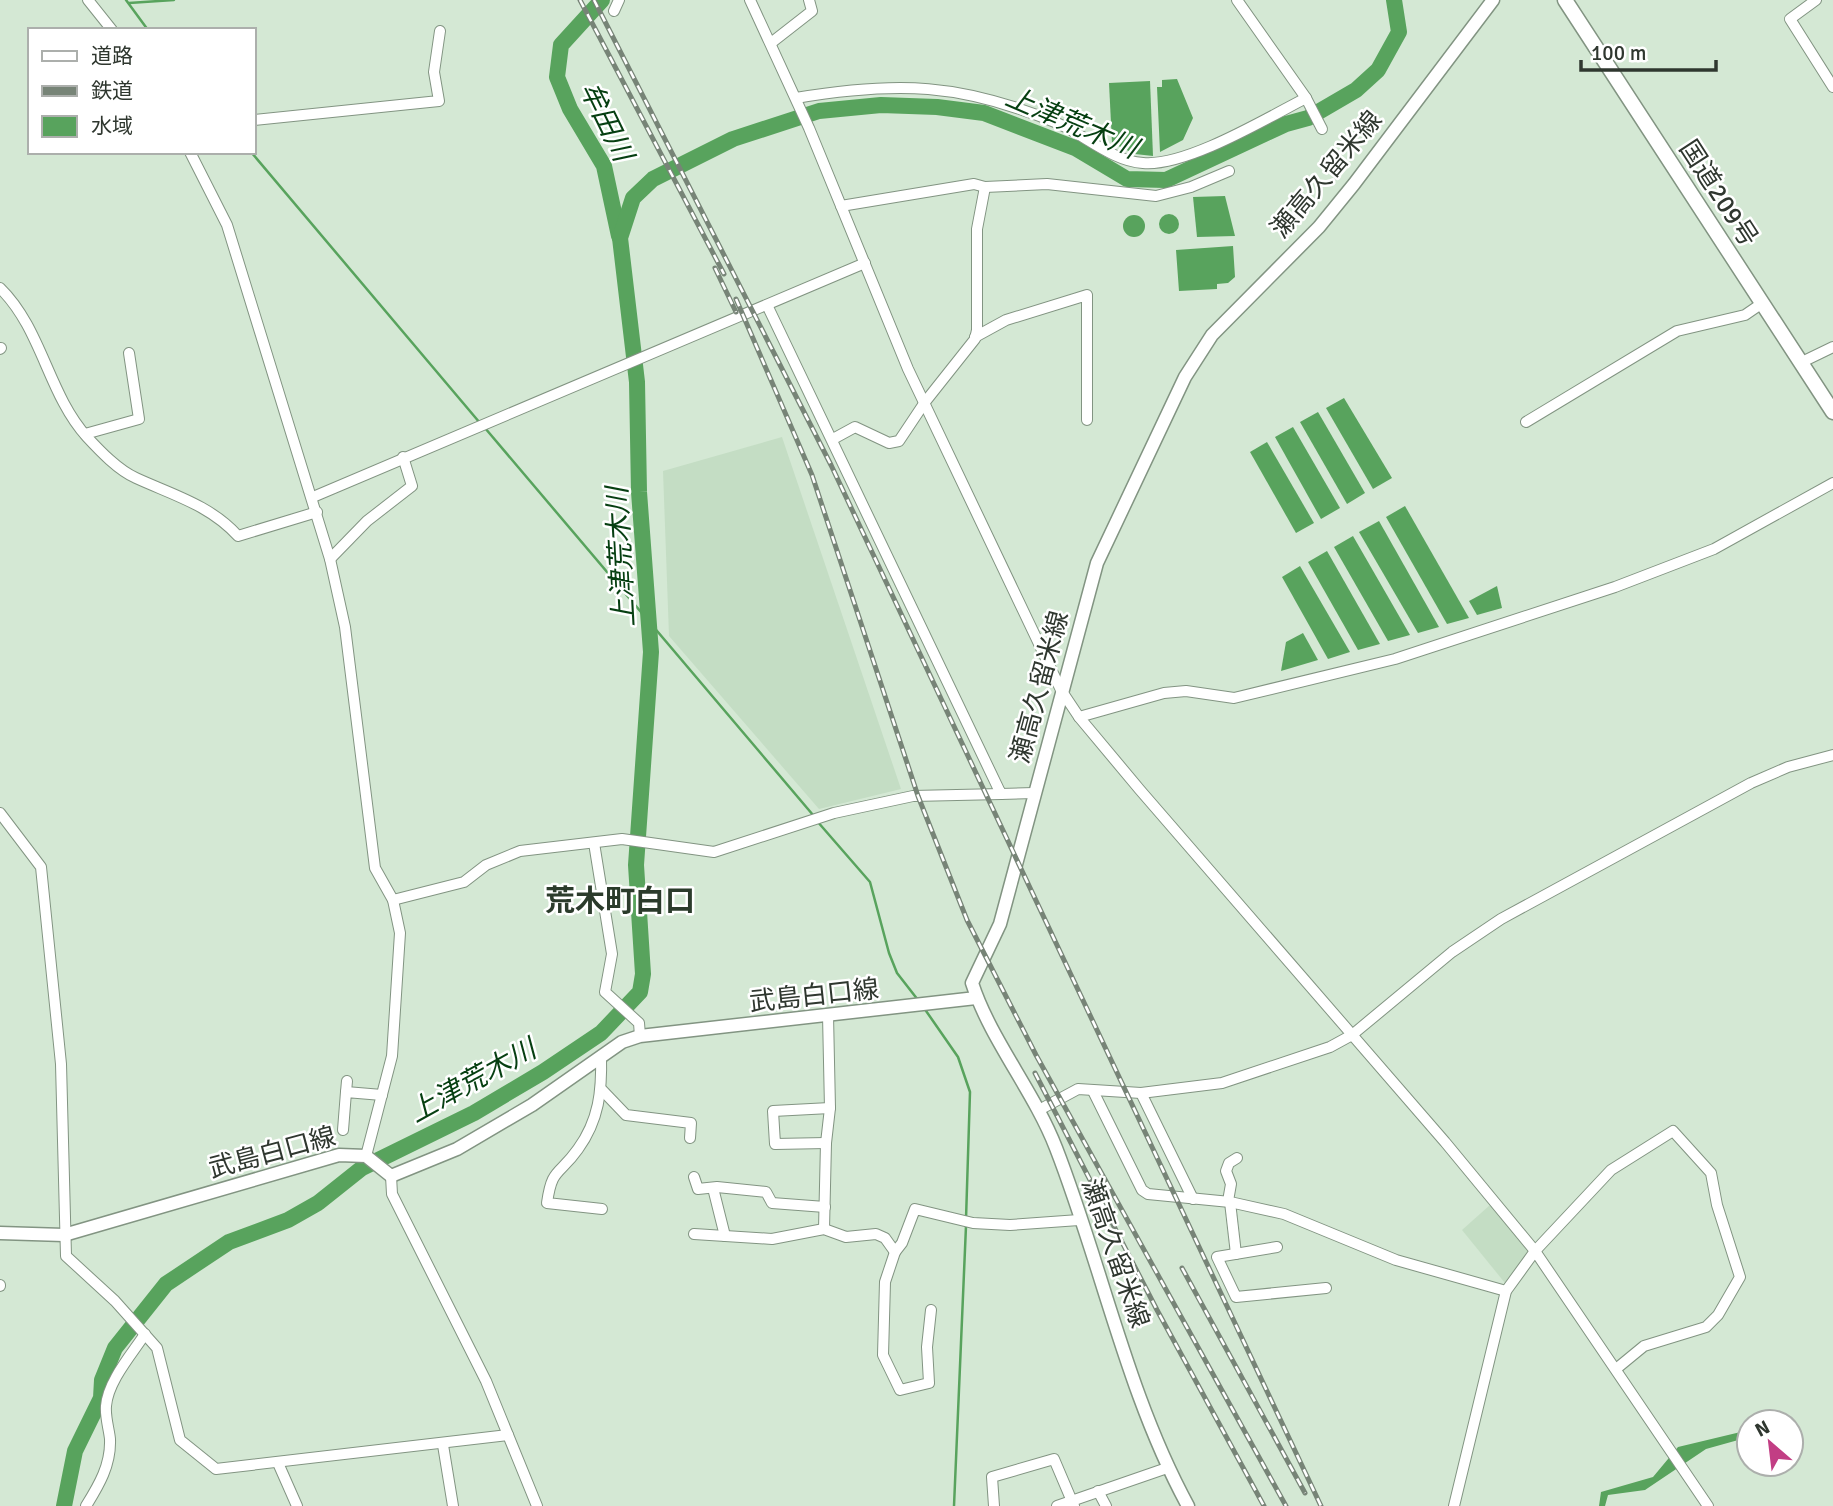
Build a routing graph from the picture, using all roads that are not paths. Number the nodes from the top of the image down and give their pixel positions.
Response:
1 (88, 0) edge
2 (619, 0) edge
3 (750, 0) edge
4 (809, 0) edge
5 (1237, 0) edge
6 (1493, 0) edge
7 (1564, 0) edge
8 (1816, 0) edge
9 (614, 11) dead end
10 (110, 28) edge
11 (440, 31) dead end
12 (771, 43) junction
13 (1833, 87) edge
14 (796, 98) junction
15 (1306, 99) junction
16 (256, 120) edge
17 (1322, 129) dead end
18 (191, 154) edge
19 (1229, 171) dead end
20 (985, 187) junction
21 (841, 205) junction
22 (865, 263) junction
23 (0, 288) edge
24 (1761, 304) junction
25 (767, 305) junction
26 (975, 337) junction
27 (1833, 347) edge
28 (129, 353) dead end
29 (1802, 362) junction
30 (924, 404) junction
31 (1833, 412) edge
32 (1087, 420) dead end
33 (1526, 422) dead end
34 (85, 435) junction
35 (833, 439) junction
36 (403, 457) junction
37 (1833, 483) edge
38 (313, 497) junction
39 (317, 512) junction
40 (330, 559) junction
41 (1061, 690) junction
42 (1079, 718) junction
43 (1833, 755) edge
44 (1034, 793) junction
45 (1001, 794) junction
46 (0, 813) edge
47 (594, 843) junction
48 (393, 900) junction
49 (976, 998) junction
50 (828, 1015) junction
51 (639, 1030) junction
52 (1352, 1035) junction
53 (601, 1056) junction
54 (602, 1090) junction
55 (1093, 1091) junction
56 (1141, 1093) junction
57 (382, 1095) junction
58 (830, 1108) junction
59 (1039, 1110) junction
60 (343, 1130) dead end
61 (690, 1138) dead end
62 (825, 1143) junction
63 (366, 1156) junction
64 (1237, 1158) dead end
65 (388, 1174) junction
66 (694, 1177) dead end
67 (713, 1188) junction
68 (1194, 1199) junction
69 (1229, 1202) junction
70 (825, 1207) junction
71 (603, 1209) dead end
72 (1079, 1220) junction
73 (824, 1229) junction
74 (0, 1233) edge
75 (694, 1234) dead end
76 (64, 1235) junction
77 (725, 1236) junction
78 (1277, 1247) dead end
79 (1535, 1251) junction
80 (895, 1252) junction
81 (1236, 1254) junction
82 (1326, 1288) dead end
83 (1506, 1291) junction
84 (931, 1310) dead end
85 (143, 1331) junction
86 (1616, 1369) junction
87 (508, 1435) junction
88 (443, 1445) junction
89 (278, 1463) junction
90 (1167, 1468) junction
91 (1098, 1492) junction
92 (1073, 1504) edge
93 (86, 1506) edge
94 (297, 1506) edge
95 (453, 1506) edge
96 (537, 1506) edge
97 (994, 1506) edge
98 (1057, 1506) edge
99 (1106, 1506) edge
100 (1188, 1506) edge
101 (1454, 1506) edge
102 (1707, 1506) edge

1 - 10 street
2 - 9 street
3 - 12 street
4 - 12 street
5 - 15 street
6 - 41 main road, 瀬高久留米線
7 - 24 highway, 国道209号
8 - 13 street
11 - 16 street
12 - 14 street
14 - 15 street
14 - 21 street
15 - 17 street
18 - 38 street
19 - 20 street
20 - 21 street
20 - 26 street
21 - 22 street
22 - 25 street
22 - 30 street
23 - 34 street
24 - 29 highway, 国道209号
24 - 33 street
25 - 35 street
25 - 36 street
26 - 30 street
26 - 32 street
27 - 29 street
28 - 34 street
29 - 31 highway, 国道209号
30 - 35 street
30 - 41 street
34 - 39 street
35 - 45 street
36 - 38 street
36 - 40 street
37 - 42 street
38 - 39 street
39 - 40 street
40 - 48 street
41 - 42 street
41 - 44 main road, 瀬高久留米線
42 - 52 street
43 - 52 street
44 - 45 street
44 - 49 main road, 瀬高久留米線
45 - 47 street
46 - 76 street
47 - 48 street
47 - 51 street
48 - 57 street
49 - 50 main road, 武島白口線
49 - 59 main road, 瀬高久留米線
50 - 51 main road, 武島白口線
50 - 58 street
51 - 53 main road, 武島白口線
52 - 56 street
52 - 79 street
53 - 54 street
53 - 65 main road, 武島白口線
54 - 61 street
54 - 71 street
55 - 56 street
55 - 59 street
55 - 68 street
56 - 68 street
57 - 60 street
57 - 63 street
58 - 62 street
58 - 62 street
59 - 72 main road, 瀬高久留米線
62 - 70 street
63 - 65 main road, 武島白口線
63 - 76 main road, 武島白口線
64 - 69 street
65 - 87 street
66 - 67 street
67 - 70 street
67 - 77 street
68 - 69 street
69 - 81 street
69 - 83 street
70 - 73 street
72 - 80 street
72 - 90 main road, 瀬高久留米線
73 - 77 street
73 - 80 street
74 - 76 main road, 武島白口線
75 - 77 street
76 - 85 street
78 - 81 street
79 - 83 street
79 - 86 street
79 - 86 street
80 - 84 street
81 - 82 street
83 - 101 street
85 - 89 street
85 - 93 street
86 - 102 street
87 - 88 street
87 - 96 street
88 - 89 street
88 - 95 street
89 - 94 street
90 - 91 street
90 - 100 main road, 瀬高久留米線
91 - 92 street
91 - 99 street
92 - 97 street
92 - 98 street

